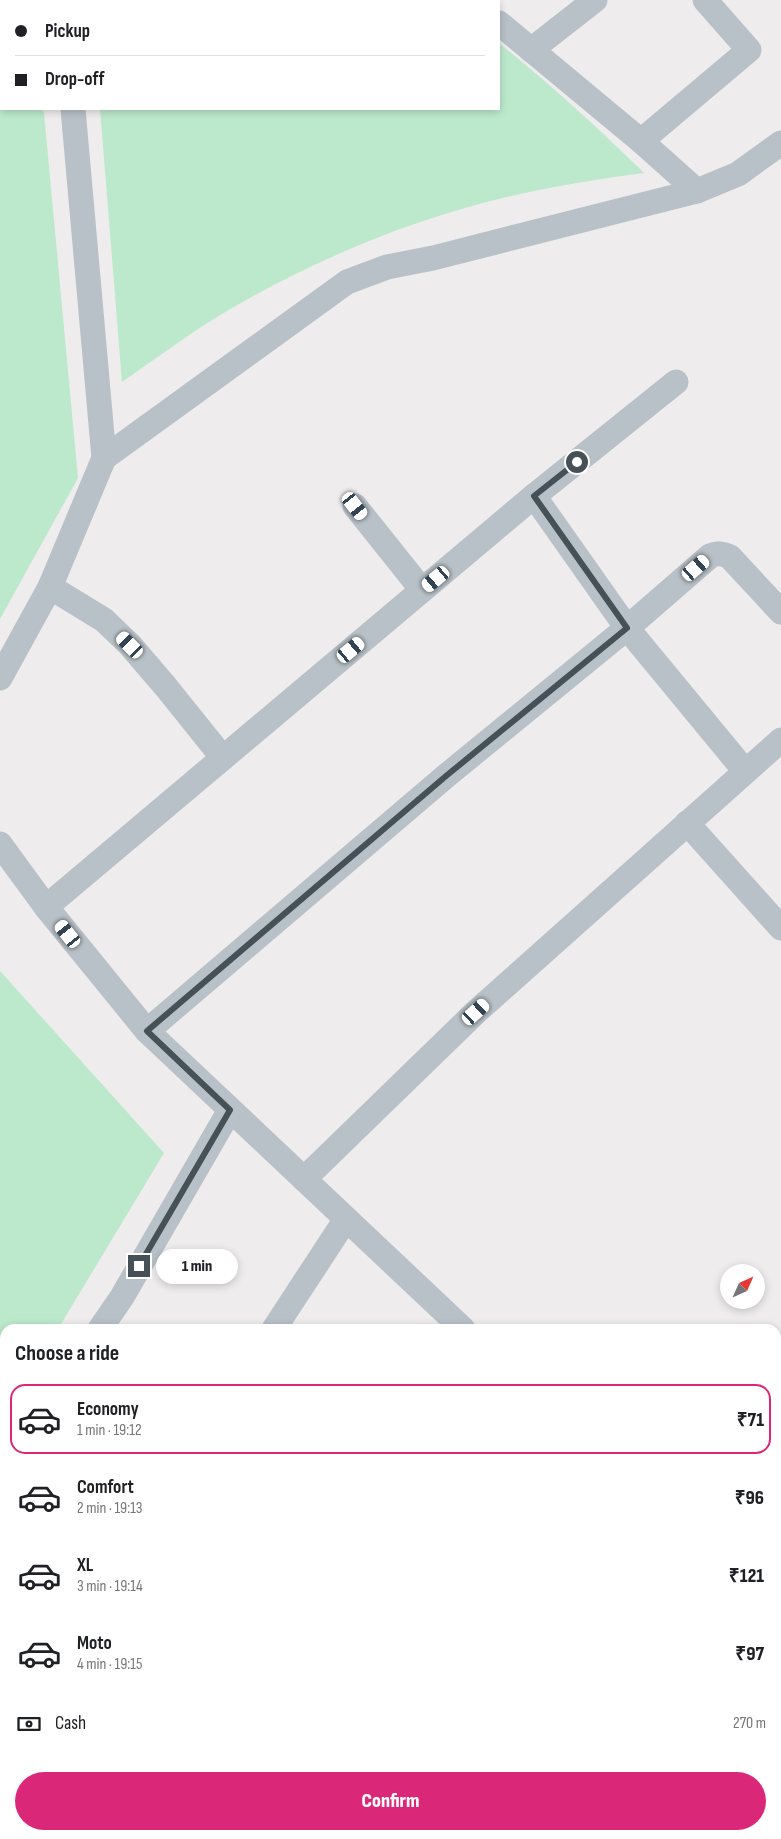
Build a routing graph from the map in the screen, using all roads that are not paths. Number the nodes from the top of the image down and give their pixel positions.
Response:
1 (594, 0) edge
2 (705, 0) edge
3 (500, 24) edge
4 (531, 50) junction
5 (73, 110) edge
6 (642, 141) junction
7 (781, 143) edge
8 (697, 191) junction
9 (676, 382) dead end
10 (104, 458) junction
11 (534, 496) junction
12 (355, 506) dead end
13 (50, 587) junction
14 (422, 590) junction
15 (781, 612) edge
16 (627, 628) junction
17 (0, 678) edge
18 (781, 740) edge
19 (223, 758) junction
20 (745, 771) junction
21 (687, 823) junction
22 (0, 844) edge
23 (46, 906) junction
24 (781, 928) edge
25 (147, 1031) junction
26 (230, 1110) junction
27 (304, 1179) junction
28 (346, 1219) junction
29 (103, 1324) edge
30 (277, 1324) edge
31 (458, 1324) edge

1 - 4 street
2 - 6 street
3 - 4 street
4 - 6 street
5 - 10 street
6 - 8 street
7 - 8 street
8 - 10 street
9 - 11 street
10 - 13 street
11 - 14 street
11 - 16 street
12 - 14 street
13 - 17 street
13 - 19 street
14 - 19 street
15 - 16 street
16 - 20 street
16 - 25 street
18 - 20 street
19 - 23 street
20 - 21 street
21 - 24 street
21 - 27 street
22 - 23 street
23 - 25 street
25 - 26 street
26 - 27 street
26 - 29 street
27 - 28 street
28 - 30 street
28 - 31 street

